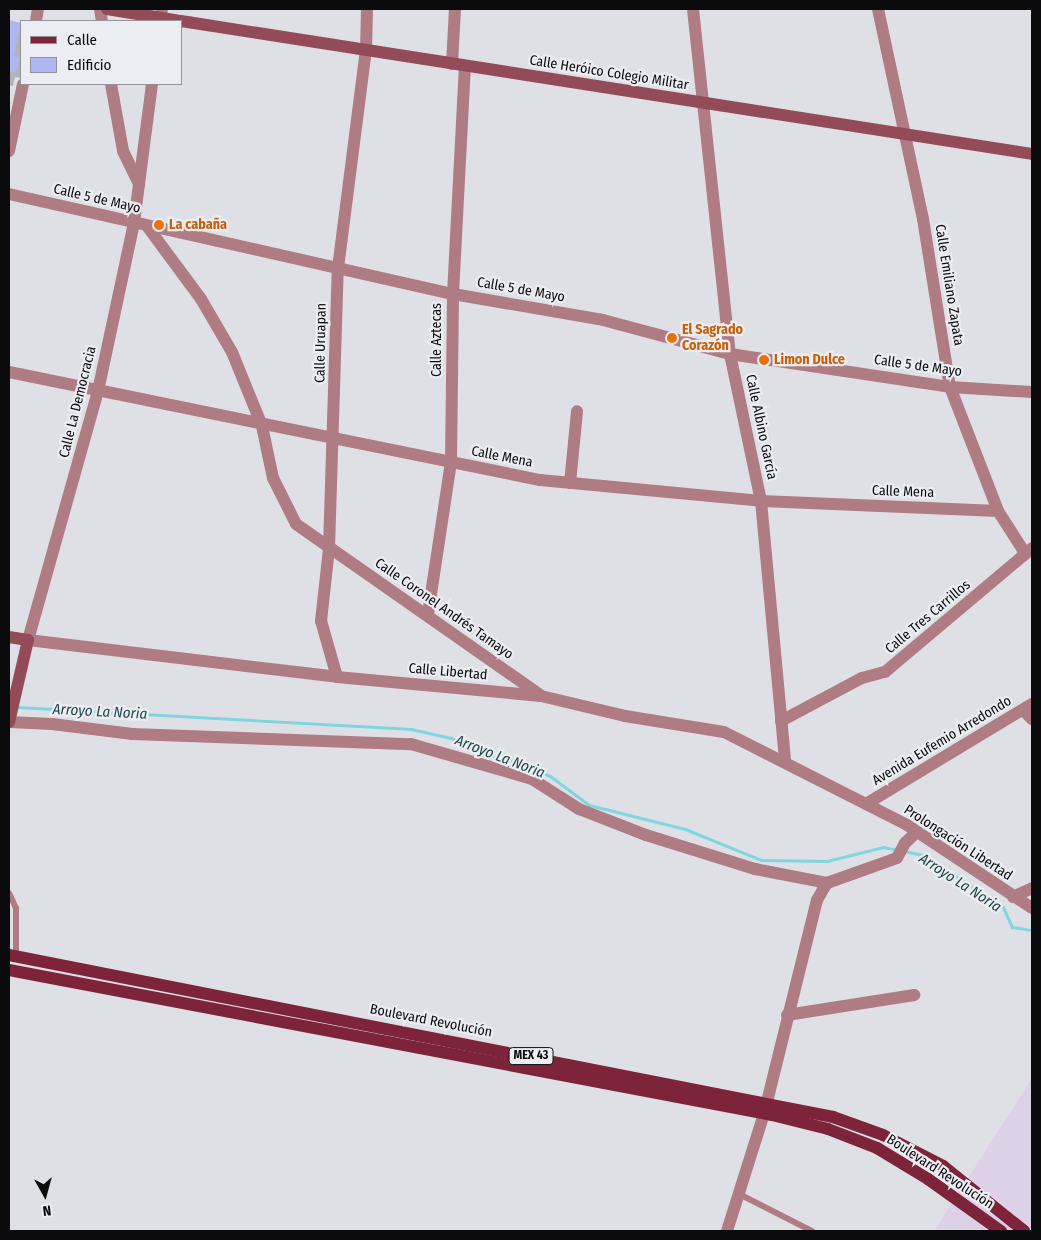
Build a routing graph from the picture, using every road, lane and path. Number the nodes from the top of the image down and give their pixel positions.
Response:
1 (107, 9) edge
2 (367, 9) edge
3 (454, 9) edge
4 (693, 9) edge
5 (878, 9) edge
6 (161, 16) edge
7 (177, 20) edge
8 (182, 21) edge
9 (366, 50) junction
10 (452, 64) junction
11 (465, 66) junction
12 (23, 85) edge
13 (111, 85) edge
14 (152, 85) edge
15 (703, 103) junction
16 (903, 134) junction
17 (9, 151) edge
18 (1032, 154) edge
19 (139, 184) junction
20 (9, 194) edge
21 (134, 223) junction
22 (147, 226) junction
23 (338, 268) junction
24 (453, 294) junction
25 (730, 354) junction
26 (9, 372) edge
27 (950, 387) junction
28 (98, 391) junction
29 (1032, 392) edge
30 (577, 411) dead end
31 (262, 426) junction
32 (334, 440) junction
33 (451, 462) junction
34 (570, 483) junction
35 (761, 501) junction
36 (998, 511) junction
37 (329, 548) junction
38 (1029, 551) edge
39 (428, 614) junction
40 (9, 637) edge
41 (28, 640) junction
42 (337, 678) junction
43 (541, 696) junction
44 (1028, 707) edge
45 (1032, 719) edge
46 (10, 720) edge
47 (781, 721) junction
48 (785, 762) junction
49 (866, 804) junction
50 (917, 832) junction
51 (827, 882) junction
52 (1032, 888) edge
53 (9, 893) edge
54 (1012, 897) junction
55 (1032, 908) edge
56 (12, 955) edge
57 (9, 970) edge
58 (914, 995) dead end
59 (223, 1002) junction
60 (787, 1015) junction
61 (764, 1108) junction
62 (739, 1194) junction
63 (727, 1231) edge
64 (812, 1231) edge
65 (1001, 1231) edge
66 (1024, 1231) edge

1 - 6 main road, Calle Heróico Colegio Militar
2 - 9 street, Calle Uruapan
3 - 10 street
4 - 15 street, Calle Albino García
5 - 16 street, Calle Emiliano Zapata
6 - 7 main road, Calle Heróico Colegio Militar
8 - 9 main road, Calle Heróico Colegio Militar
9 - 10 main road, Calle Heróico Colegio Militar
9 - 23 street, Calle Uruapan
10 - 11 main road, Calle Heróico Colegio Militar
11 - 15 main road, Calle Heróico Colegio Militar
11 - 24 street, Calle Aztecas
12 - 17 street
13 - 19 street
14 - 19 street, Calle La Democracia
15 - 16 main road, Calle Heróico Colegio Militar
15 - 25 street, Calle Albino García
16 - 18 main road, Calle Heróico Colegio Militar
16 - 27 street, Calle Emiliano Zapata
19 - 21 street, Calle La Democracia
20 - 21 street, Calle 5 de Mayo
21 - 22 street, Calle 5 de Mayo
21 - 28 street, Calle La Democracia
22 - 23 street, Calle 5 de Mayo
22 - 31 street, Calle Coronel Andrés Tamayo
23 - 24 street, Calle 5 de Mayo
23 - 32 street, Calle Uruapan
24 - 25 street, Calle 5 de Mayo
24 - 33 street, Calle Aztecas
25 - 27 street, Calle 5 de Mayo
25 - 35 street, Calle Albino García
26 - 28 street, Calle Mena
27 - 29 street, Calle 5 de Mayo
27 - 36 street, Calle Emiliano Zapata
28 - 31 street, Calle Mena
28 - 41 street, Calle La Democracia
30 - 34 street
31 - 32 street, Calle Mena
31 - 37 street, Calle Coronel Andrés Tamayo
32 - 33 street, Calle Mena
32 - 37 street, Calle Uruapan
33 - 34 street, Calle Mena
33 - 39 street, Calle Aztecas
34 - 35 street, Calle Mena
35 - 36 street, Calle Mena
35 - 47 street, Calle Albino García
36 - 38 street, Calle Emiliano Zapata
37 - 39 street, Calle Coronel Andrés Tamayo
37 - 42 street, Calle Uruapan
38 - 47 street, Calle Tres Carrillos
39 - 43 street, Calle Coronel Andrés Tamayo
40 - 41 main road, Calle Libertad
41 - 42 street, Calle Libertad
41 - 46 main road, Calle La Democracia
42 - 43 street, Calle Libertad
43 - 48 street, Calle Libertad
44 - 45 street
44 - 49 street, Avenida Eufemio Arredondo
46 - 51 street
47 - 48 street, Calle Albino García
48 - 49 street, Calle Libertad
49 - 50 street, Prolongación Libertad
50 - 51 street
50 - 54 street, Prolongación Libertad
51 - 60 street
52 - 54 street
53 - 56 lane
54 - 55 street, Prolongación Libertad
56 - 59 main road, Boulevard Revolución / MEX 43
57 - 59 main road, Boulevard Revolución / MEX 43
58 - 60 street
59 - 61 main road, Boulevard Revolución / MEX 43
60 - 61 street
61 - 62 street
61 - 65 main road, Boulevard Revolución / MEX 43
61 - 66 main road, Boulevard Revolución / MEX 43
62 - 63 street
62 - 64 lane

